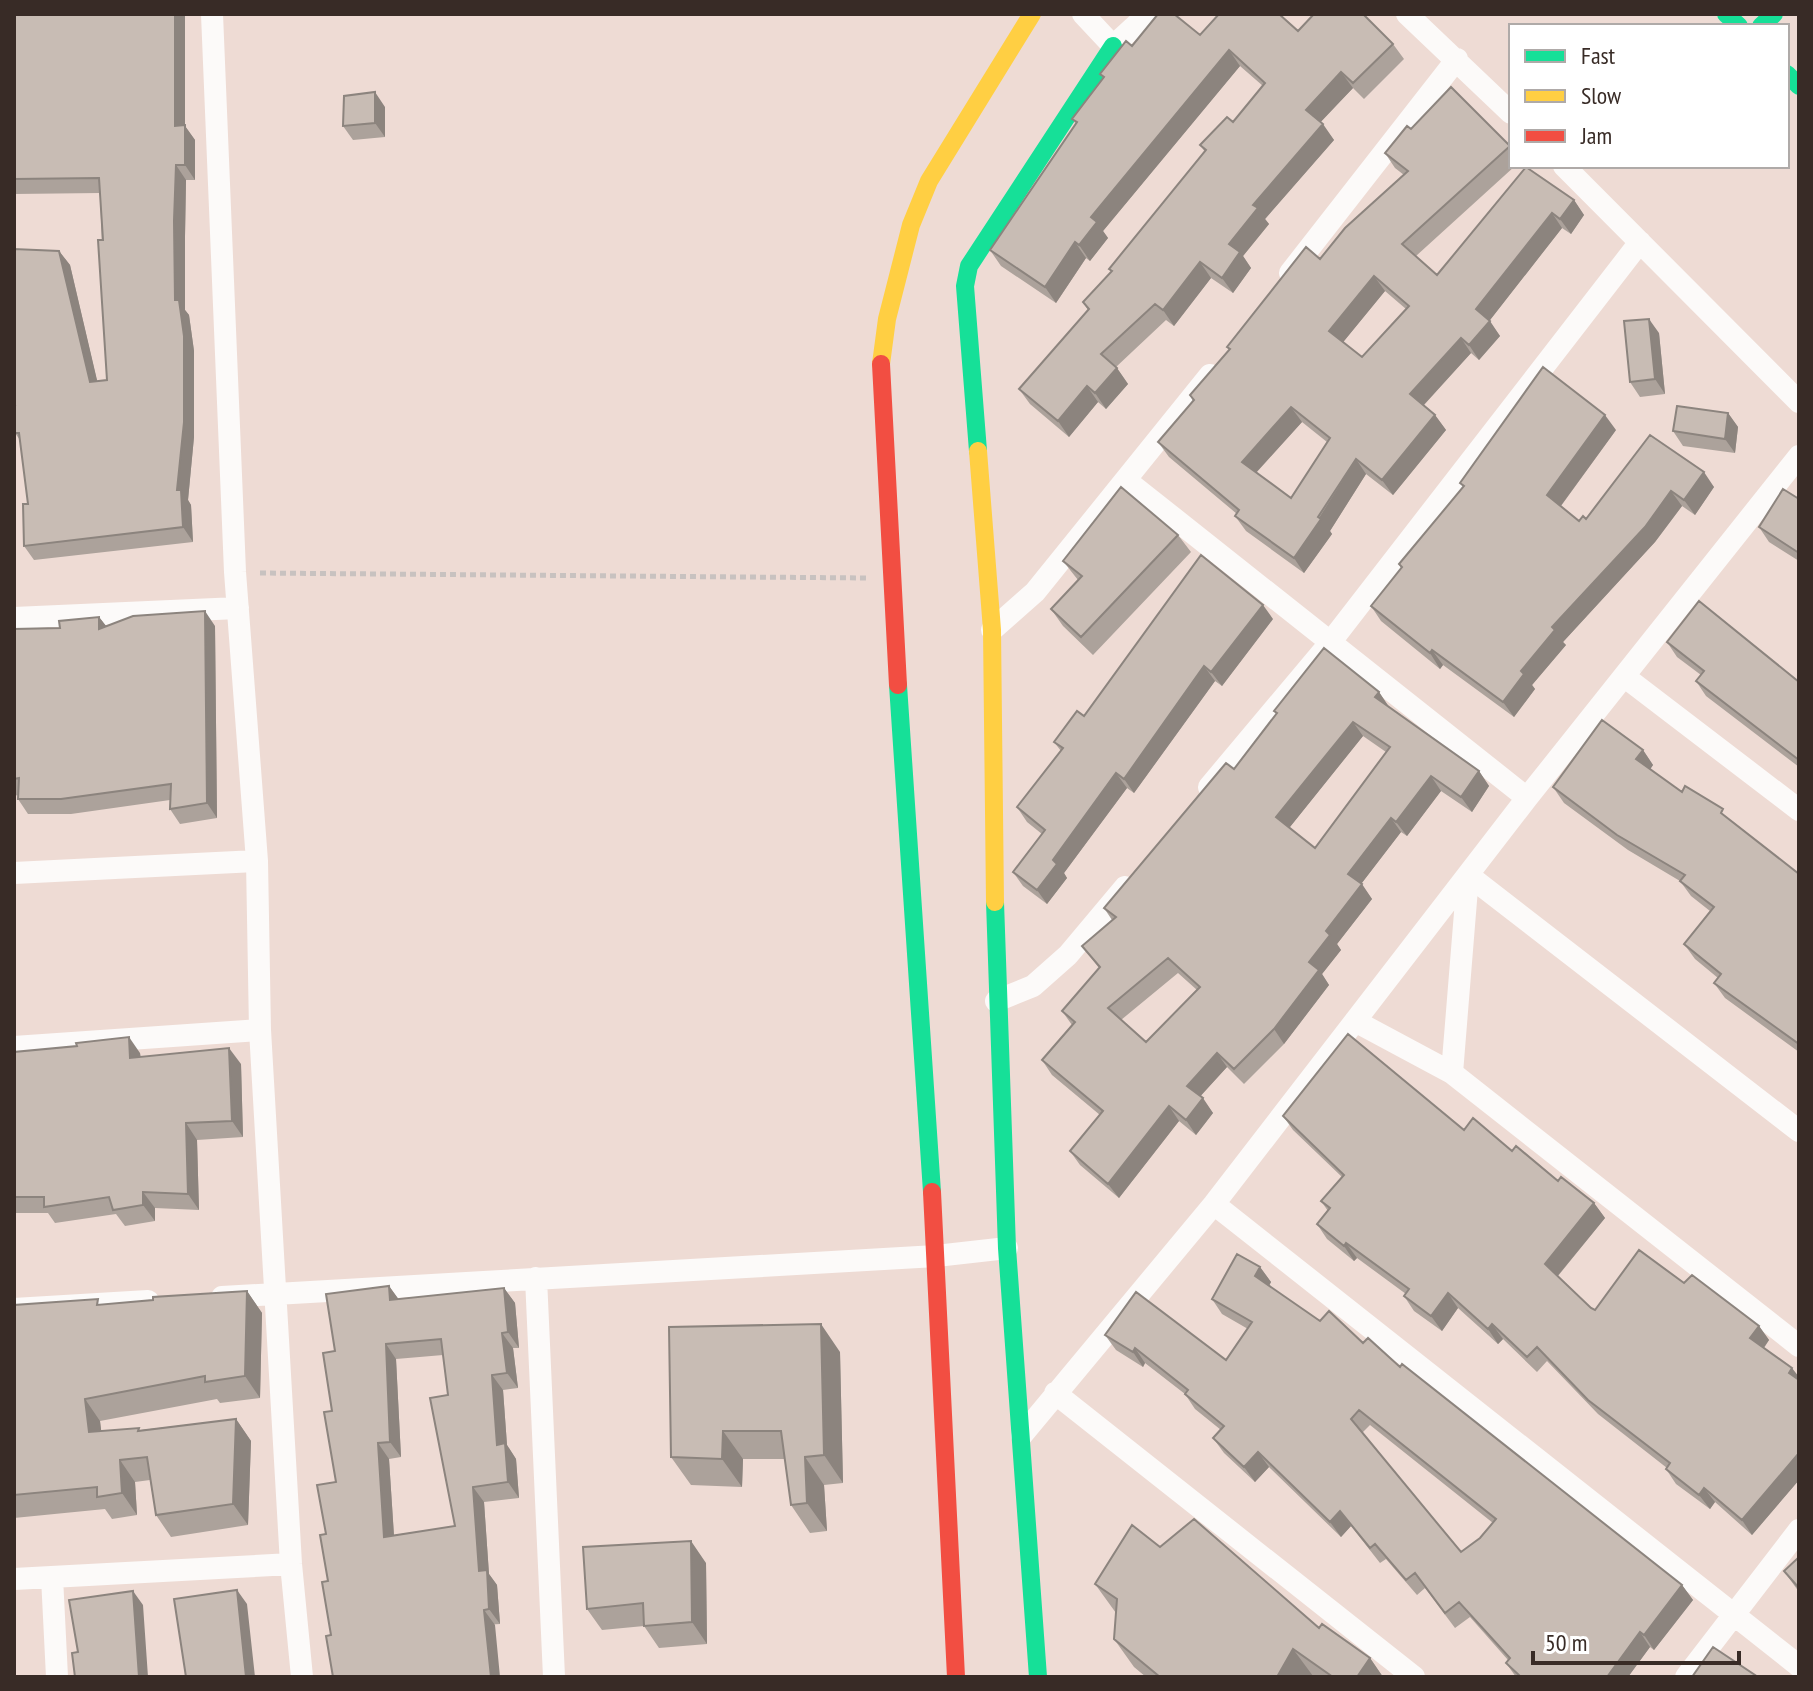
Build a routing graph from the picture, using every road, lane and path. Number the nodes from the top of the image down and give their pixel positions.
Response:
1 (212, 14) edge
2 (1032, 14) edge
3 (1083, 14) edge
4 (1148, 14) edge
5 (1407, 14) edge
6 (1113, 46) junction
7 (1457, 59) junction
8 (1509, 111) edge
9 (1566, 168) edge
10 (1640, 242) junction
11 (1273, 295) edge
12 (1224, 357) edge
13 (1799, 402) edge
14 (1799, 456) edge
15 (1127, 481) junction
16 (235, 572) junction
17 (891, 579) junction
18 (238, 608) junction
19 (14, 618) edge
20 (992, 630) junction
21 (1329, 644) junction
22 (1625, 677) junction
23 (1527, 798) junction
24 (1199, 800) edge
25 (1799, 810) edge
26 (257, 861) junction
27 (1139, 872) edge
28 (14, 873) edge
29 (1468, 875) junction
30 (996, 1001) junction
31 (1355, 1021) junction
32 (260, 1030) junction
33 (14, 1047) edge
34 (1452, 1073) junction
35 (1799, 1131) edge
36 (1214, 1204) junction
37 (1007, 1248) junction
38 (936, 1256) junction
39 (536, 1278) junction
40 (274, 1294) junction
41 (198, 1299) edge
42 (167, 1300) edge
43 (14, 1309) edge
44 (1799, 1346) edge
45 (1055, 1393) junction
46 (1022, 1435) junction
47 (1799, 1530) edge
48 (291, 1564) junction
49 (52, 1577) junction
50 (14, 1579) edge
51 (1735, 1615) junction
52 (1799, 1666) edge
53 (57, 1677) edge
54 (302, 1677) edge
55 (554, 1677) edge
56 (956, 1677) edge
57 (1038, 1677) edge
58 (1414, 1677) edge
59 (1686, 1677) edge

1 - 16 street
2 - 17 street
3 - 6 street
4 - 6 street
5 - 7 street
6 - 20 street
7 - 8 street
7 - 11 street
9 - 10 street
10 - 13 street
10 - 21 street
12 - 15 street
14 - 22 street
15 - 20 street
15 - 21 street
16 - 17 path
16 - 18 street
17 - 38 street
18 - 19 street
18 - 26 street
20 - 30 street
21 - 23 street
21 - 24 street
22 - 23 street
22 - 25 street
23 - 29 street
26 - 28 street
26 - 32 street
27 - 30 street
29 - 31 street
29 - 34 street
29 - 35 street
30 - 37 street
31 - 34 street
31 - 36 street
32 - 33 street
32 - 40 street
34 - 44 street
36 - 45 street
36 - 51 street
37 - 38 street
37 - 46 street
38 - 39 street
38 - 56 street
39 - 40 street
39 - 55 street
40 - 41 street
40 - 48 street
42 - 43 street
45 - 46 street
45 - 58 street
46 - 57 street
47 - 51 street
48 - 49 street
48 - 54 street
49 - 50 street
49 - 53 street
51 - 52 street
51 - 59 street

